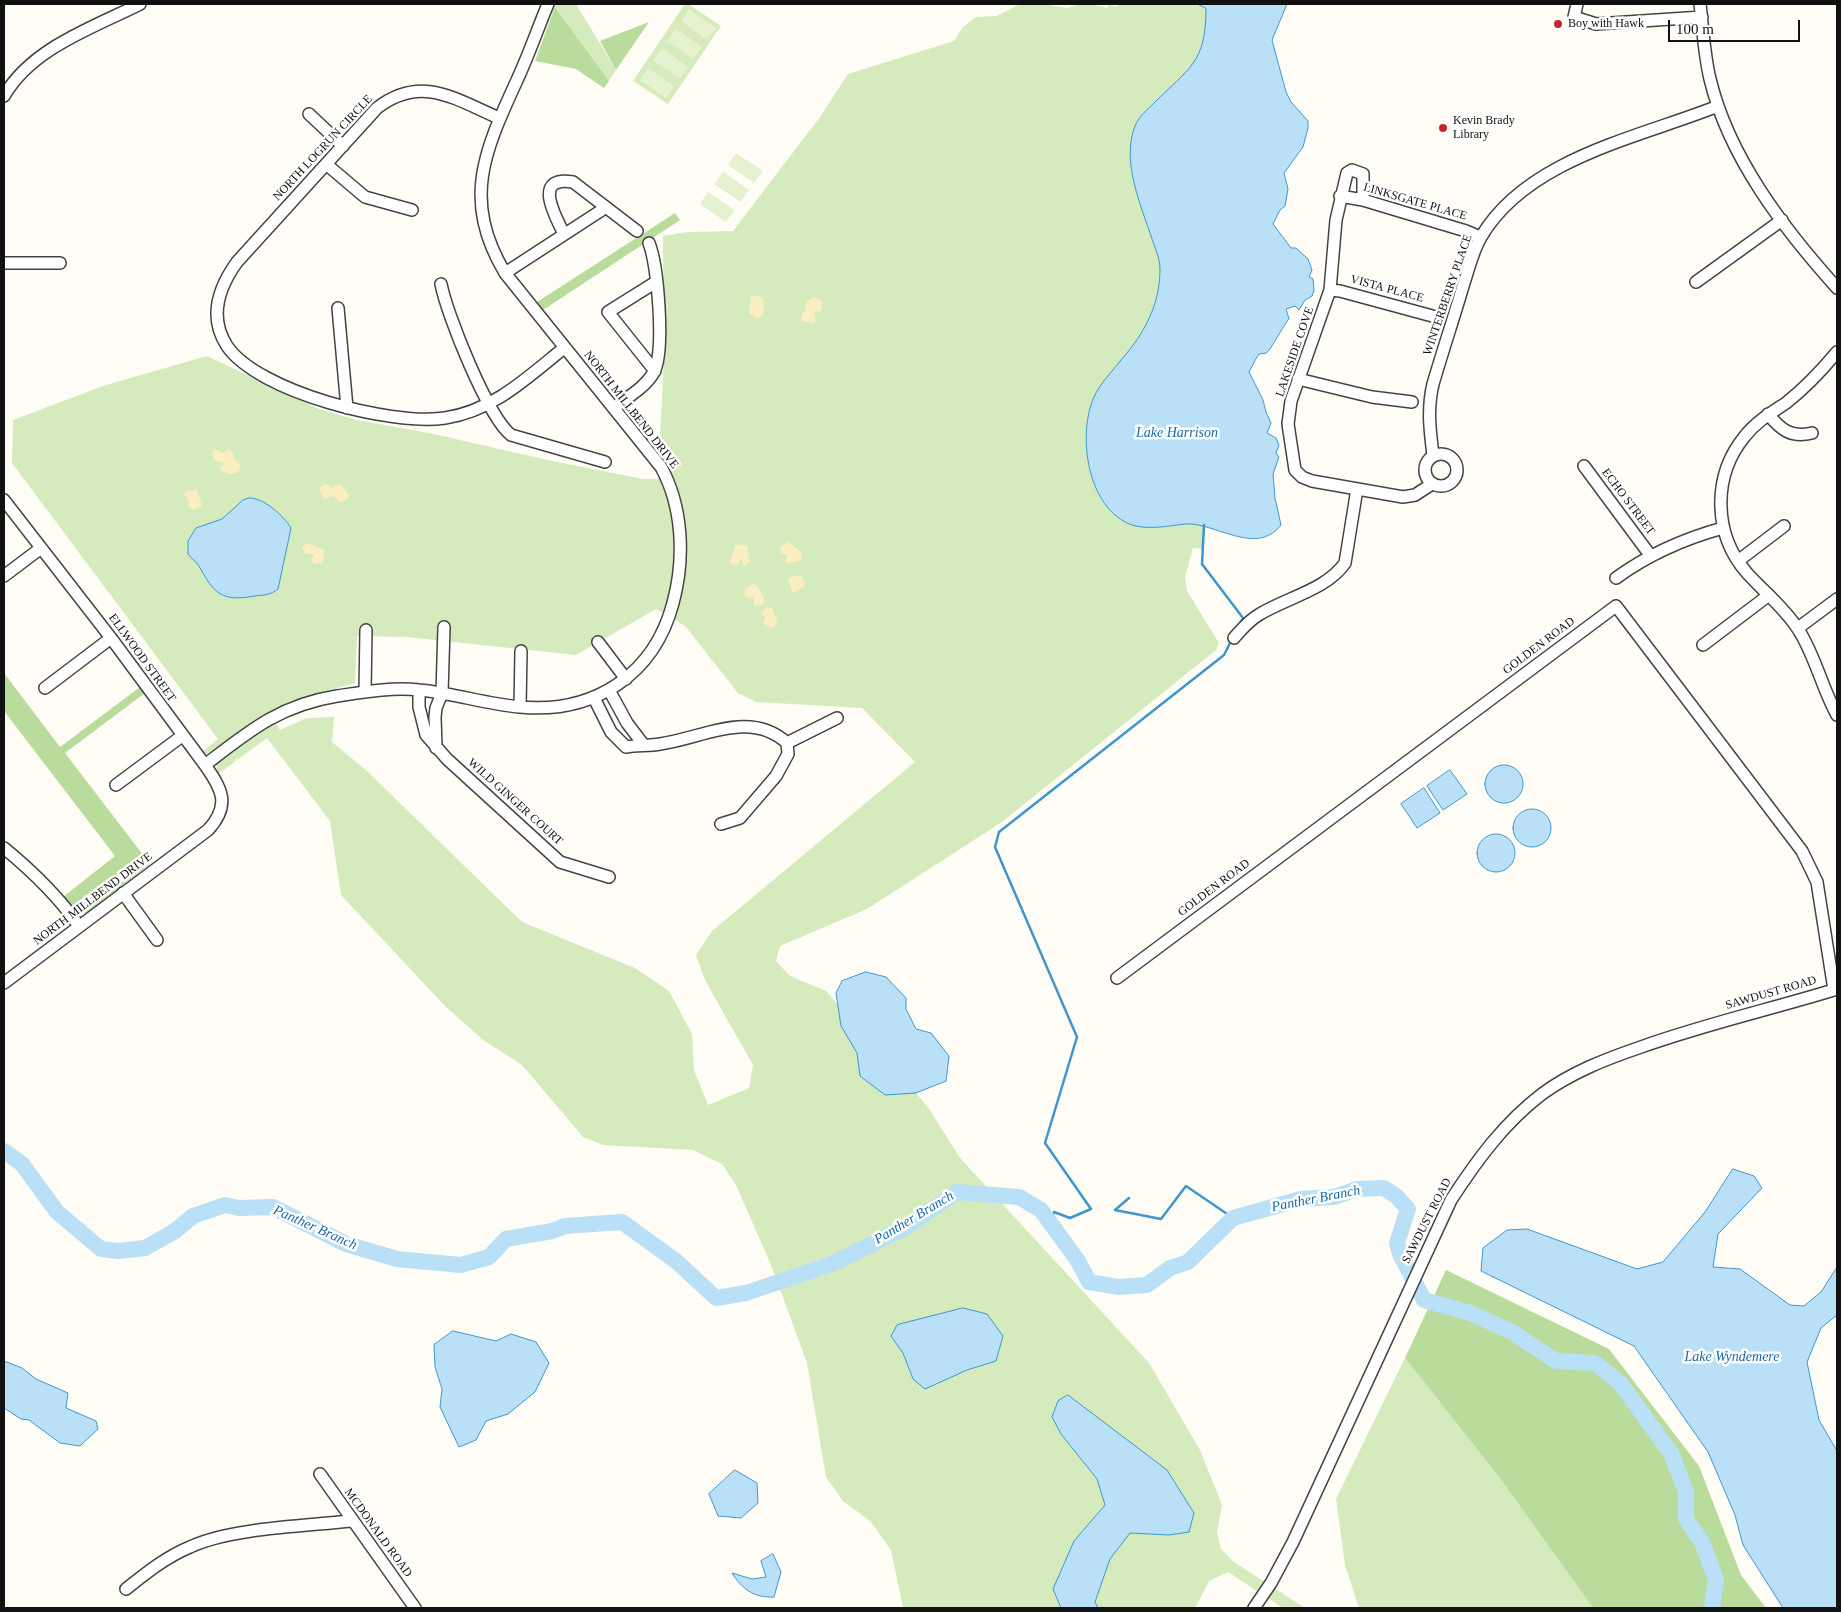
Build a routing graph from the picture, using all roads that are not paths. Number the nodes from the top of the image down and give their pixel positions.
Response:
1 (140, 4) edge
2 (548, 4) edge
3 (1577, 4) edge
4 (1702, 4) edge
5 (1702, 16) junction
6 (4, 96) edge
7 (1718, 106) junction
8 (309, 114) dead end
9 (499, 118) junction
10 (343, 146) junction
11 (326, 164) junction
12 (1340, 196) junction
13 (1363, 200) junction
14 (605, 208) junction
15 (412, 210) dead end
16 (1782, 220) junction
17 (637, 231) dead end
18 (564, 234) junction
19 (1480, 238) junction
20 (649, 243) dead end
21 (60, 262) dead end
22 (4, 263) edge
23 (505, 273) junction
24 (656, 282) junction
25 (1696, 282) dead end
26 (441, 284) dead end
27 (1837, 288) edge
28 (1330, 290) junction
29 (338, 308) dead end
30 (1436, 317) dead end
31 (564, 348) junction
32 (1837, 352) edge
33 (1833, 365) edge
34 (655, 371) junction
35 (1298, 379) junction
36 (1412, 402) dead end
37 (489, 404) junction
38 (347, 408) junction
39 (614, 408) junction
40 (1768, 414) junction
41 (1812, 433) dead end
42 (1434, 456) junction
43 (605, 462) dead end
44 (1584, 466) dead end
45 (1432, 484) junction
46 (1357, 489) junction
47 (4, 500) edge
48 (1784, 526) dead end
49 (1723, 528) junction
50 (41, 548) junction
51 (1650, 555) junction
52 (1738, 561) junction
53 (4, 576) edge
54 (1616, 578) dead end
55 (1769, 594) junction
56 (1837, 599) edge
57 (444, 627) dead end
58 (1798, 628) junction
59 (366, 630) dead end
60 (112, 638) junction
61 (1234, 638) dead end
62 (598, 642) dead end
63 (1703, 645) dead end
64 (522, 651) dead end
65 (626, 679) junction
66 (44, 688) dead end
67 (419, 690) junction
68 (609, 690) junction
69 (365, 692) junction
70 (442, 693) junction
71 (594, 698) junction
72 (520, 707) junction
73 (1837, 715) edge
74 (837, 718) dead end
75 (182, 736) junction
76 (787, 743) junction
77 (643, 744) junction
78 (436, 748) junction
79 (205, 765) junction
80 (116, 785) dead end
81 (721, 824) dead end
82 (199, 837) joint
83 (4, 848) edge
84 (609, 877) dead end
85 (123, 893) junction
86 (80, 926) junction
87 (156, 940) dead end
88 (1116, 978) dead end
89 (4, 984) edge
90 (1835, 989) edge
91 (320, 1474) dead end
92 (351, 1521) junction
93 (126, 1589) dead end
94 (415, 1608) edge
95 (1254, 1608) edge

1 - 6 street
2 - 9 street, NORTH MILLBEND DRIVE
3 - 5 street
4 - 5 street
5 - 7 street
7 - 16 street
7 - 19 street, WINTERBERRY PLACE
8 - 10 street
9 - 10 street, NORTH LOGRUN CIRCLE
9 - 23 street, NORTH MILLBEND DRIVE
10 - 11 street, NORTH LOGRUN CIRCLE
11 - 15 street
11 - 38 street, NORTH LOGRUN CIRCLE
12 - 13 street, LINKSGATE PLACE
12 - 13 street, LAKESIDE COVE
12 - 28 street, LAKESIDE COVE
13 - 19 street, LINKSGATE PLACE
14 - 17 street
14 - 18 street
14 - 18 street
16 - 25 street
16 - 27 street
18 - 23 street
19 - 42 street, WINTERBERRY PLACE
20 - 24 street
21 - 22 street
23 - 31 street, NORTH MILLBEND DRIVE
24 - 34 street
24 - 34 street
26 - 37 street
28 - 30 street, VISTA PLACE
28 - 35 street, LAKESIDE COVE
29 - 38 street
31 - 37 street, NORTH LOGRUN CIRCLE
31 - 39 street, NORTH MILLBEND DRIVE
32 - 33 street
33 - 40 street
34 - 39 street
35 - 36 street
35 - 46 street, LAKESIDE COVE
37 - 38 street, NORTH LOGRUN CIRCLE
37 - 43 street
39 - 65 street, NORTH MILLBEND DRIVE
40 - 41 street
40 - 49 street
42 - 45 street, WINTERBERRY PLACE
42 - 45 street
44 - 51 street, ECHO STREET
45 - 46 street, LAKESIDE COVE
46 - 61 street
47 - 50 street, ELLWOOD STREET
48 - 52 street
49 - 51 street, ECHO STREET
49 - 52 street
50 - 53 street
50 - 60 street, ELLWOOD STREET
51 - 54 street, ECHO STREET
52 - 55 street
55 - 58 street
55 - 63 street
56 - 58 street
57 - 70 street
58 - 73 street
59 - 69 street
60 - 66 street
60 - 75 street, ELLWOOD STREET
62 - 65 street
64 - 72 street
65 - 68 street, NORTH MILLBEND DRIVE
67 - 69 street, NORTH MILLBEND DRIVE
67 - 70 street, NORTH MILLBEND DRIVE
67 - 78 street, WILD GINGER COURT
68 - 71 street, NORTH MILLBEND DRIVE
68 - 77 street
69 - 79 street, NORTH MILLBEND DRIVE
70 - 72 street, NORTH MILLBEND DRIVE
70 - 78 street
71 - 72 street, NORTH MILLBEND DRIVE
71 - 77 street
74 - 76 street
75 - 79 street, ELLWOOD STREET
75 - 80 street
76 - 77 street
76 - 81 street
78 - 84 street, WILD GINGER COURT
79 - 82 street, ELLWOOD STREET
82 - 85 street, NORTH MILLBEND DRIVE
83 - 86 street
85 - 86 street, NORTH MILLBEND DRIVE
85 - 87 street
86 - 89 street, NORTH MILLBEND DRIVE
88 - 90 street, GOLDEN ROAD
90 - 95 street, SAWDUST ROAD
91 - 92 street, MCDONALD ROAD
92 - 93 street
92 - 94 street, MCDONALD ROAD

